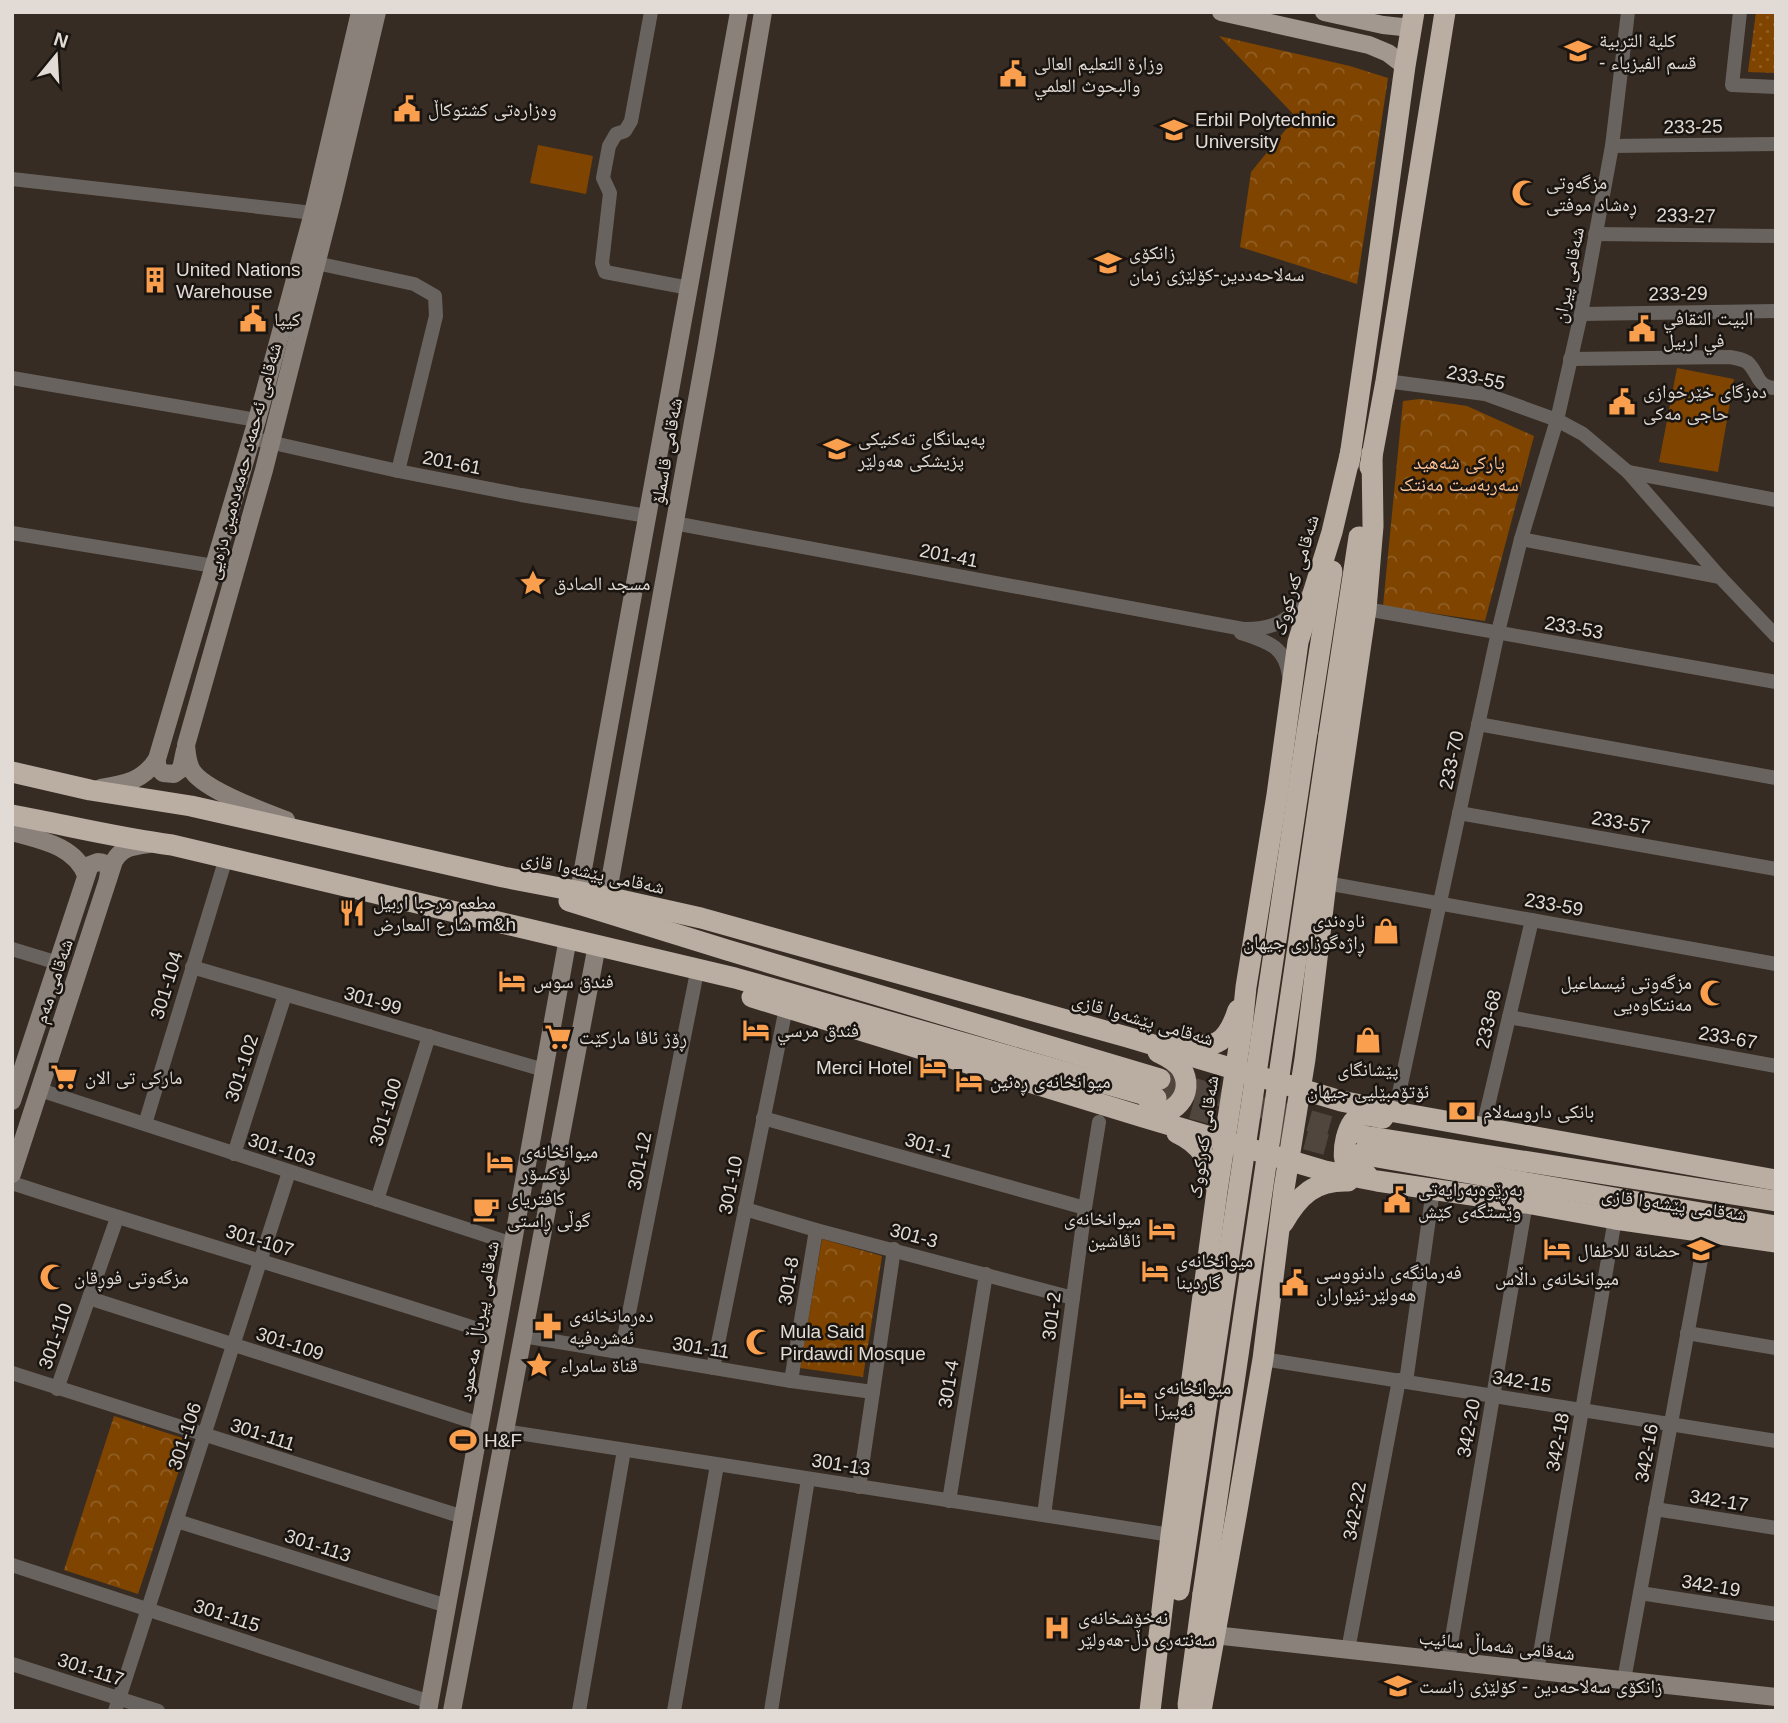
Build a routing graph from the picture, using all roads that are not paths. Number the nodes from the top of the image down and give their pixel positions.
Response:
1 (359, 12) edge
2 (377, 12) edge
3 (651, 12) edge
4 (739, 12) edge
5 (763, 12) edge
6 (1221, 12) edge
7 (1324, 12) edge
8 (1446, 12) edge
9 (1628, 12) edge
10 (1740, 12) edge
11 (1413, 20) edge
12 (1383, 25) junction
13 (1378, 48) junction
14 (1405, 66) junction
15 (1776, 87) edge
16 (1776, 144) edge
17 (1612, 146) junction
18 (12, 179) edge
19 (313, 213) junction
20 (1595, 234) junction
21 (1776, 236) edge
22 (316, 263) junction
23 (689, 288) junction
24 (1776, 311) edge
25 (1581, 314) junction
26 (679, 344) junction
27 (706, 349) junction
28 (1570, 359) junction
29 (12, 378) edge
30 (1386, 381) junction
31 (1776, 387) edge
32 (257, 420) junction
33 (1556, 420) junction
34 (251, 438) junction
35 (270, 444) junction
36 (1362, 452) junction
37 (398, 471) junction
38 (1628, 472) junction
39 (1776, 500) edge
40 (648, 516) junction
41 (674, 523) junction
42 (12, 533) edge
43 (1521, 539) junction
44 (214, 566) junction
45 (1321, 569) junction
46 (1720, 577) junction
47 (1366, 609) junction
48 (1216, 625) junction
49 (1498, 632) junction
50 (1776, 636) edge
51 (1776, 682) edge
52 (1291, 695) junction
53 (1478, 724) junction
54 (186, 745) junction
55 (157, 759) junction
56 (12, 772) edge
57 (601, 772) junction
58 (628, 776) junction
59 (1776, 778) edge
60 (90, 790) junction
61 (1459, 813) junction
62 (12, 815) edge
63 (12, 832) edge
64 (328, 836) junction
65 (172, 845) junction
66 (226, 858) junction
67 (1776, 869) edge
68 (86, 875) junction
69 (503, 877) junction
70 (107, 882) junction
71 (1326, 883) junction
72 (579, 891) junction
73 (607, 897) junction
74 (1440, 903) junction
75 (1532, 920) junction
76 (568, 938) junction
77 (597, 945) junction
78 (1254, 947) junction
79 (12, 949) edge
80 (58, 963) junction
81 (1776, 964) edge
82 (192, 967) junction
83 (687, 972) junction
84 (1314, 986) junction
85 (1246, 987) junction
86 (285, 995) junction
87 (556, 1002) junction
88 (584, 1008) junction
89 (786, 1008) junction
90 (1509, 1017) junction
91 (429, 1036) junction
92 (1127, 1037) junction
93 (1305, 1059) junction
94 (1776, 1066) edge
95 (544, 1070) junction
96 (1241, 1078) junction
97 (40, 1090) junction
98 (1296, 1092) junction
99 (12, 1101) edge
100 (1341, 1101) junction
101 (1395, 1112) junction
102 (1101, 1113) junction
103 (1262, 1115) junction
104 (1143, 1117) junction
105 (763, 1118) junction
106 (145, 1124) junction
107 (1476, 1126) junction
108 (1229, 1138) junction
109 (1284, 1152) junction
110 (234, 1154) junction
111 (289, 1172) junction
112 (12, 1174) edge
113 (1776, 1180) edge
114 (1377, 1181) junction
115 (12, 1183) edge
116 (1399, 1184) junction
117 (1433, 1190) junction
118 (1217, 1191) junction
119 (377, 1200) junction
120 (1776, 1201) edge
121 (1526, 1203) junction
122 (1085, 1208) junction
123 (745, 1209) junction
124 (117, 1218) junction
125 (1615, 1219) junction
126 (1776, 1226) edge
127 (816, 1230) junction
128 (1706, 1232) junction
129 (1279, 1235) junction
130 (1776, 1242) edge
131 (513, 1244) junction
132 (894, 1249) junction
133 (1208, 1258) junction
134 (261, 1260) junction
135 (1275, 1264) junction
136 (986, 1274) junction
137 (89, 1298) junction
138 (1073, 1298) junction
139 (1688, 1333) junction
140 (496, 1335) junction
141 (523, 1336) junction
142 (233, 1345) junction
143 (1776, 1348) edge
144 (621, 1353) junction
145 (1263, 1359) junction
146 (713, 1368) junction
147 (12, 1373) edge
148 (791, 1381) junction
149 (1402, 1381) junction
150 (57, 1388) junction
151 (873, 1392) junction
152 (1493, 1395) junction
153 (1582, 1410) junction
154 (480, 1424) junction
155 (1671, 1424) junction
156 (505, 1431) junction
157 (204, 1435) junction
158 (1776, 1441) edge
159 (624, 1450) junction
160 (717, 1465) junction
161 (808, 1479) junction
162 (859, 1487) junction
163 (949, 1501) junction
164 (1656, 1509) junction
165 (1044, 1516) junction
166 (463, 1517) junction
167 (177, 1521) junction
168 (1776, 1528) edge
169 (1171, 1535) junction
170 (12, 1565) edge
171 (1640, 1593) junction
172 (447, 1606) junction
173 (148, 1609) junction
174 (1776, 1615) edge
175 (1214, 1635) junction
176 (1348, 1650) junction
177 (1448, 1661) junction
178 (12, 1664) edge
179 (1537, 1671) junction
180 (1624, 1680) junction
181 (1776, 1697) edge
182 (117, 1705) edge
183 (429, 1706) edge
184 (158, 1711) edge
185 (452, 1711) edge
186 (579, 1711) edge
187 (674, 1711) edge
188 (771, 1711) edge
189 (1150, 1711) edge
190 (1157, 1711) edge
191 (1187, 1711) edge
192 (1201, 1711) edge

1 - 19 main road, شەقامی ئەحمەد حەمەدەمین دزەیی
2 - 22 main road, شەقامی ئەحمەد حەمەدەمین دزەیی
3 - 23 street
4 - 23 main road, شەقامی قاسملۆ
5 - 27 main road, شەقامی قاسملۆ
6 - 13 main road
7 - 12 main road
8 - 30 highway, شەقامی کەرکووک
9 - 17 street, شەقامی پیران
10 - 15 street
11 - 12 main road
11 - 14 highway, شەقامی کەرکووک
12 - 13 main road
13 - 14 main road
14 - 36 highway, شەقامی کەرکووک
16 - 17 street, 233-25
17 - 20 street, شەقامی پیران
18 - 19 street
19 - 32 main road, شەقامی ئەحمەد حەمەدەمین دزەیی
20 - 21 street, 233-27
20 - 25 street, شەقامی پیران
22 - 35 main road, شەقامی ئەحمەد حەمەدەمین دزەیی
22 - 37 street
23 - 26 main road, شەقامی قاسملۆ
24 - 25 street, 233-29
25 - 28 street, شەقامی پیران
26 - 27 main road
26 - 40 main road, شەقامی قاسملۆ
27 - 41 main road, شەقامی قاسملۆ
28 - 31 street
28 - 33 street, شەقامی پیران
29 - 32 street
30 - 33 street, 233-55
30 - 36 highway, شەقامی کەرکووک
32 - 34 main road, شەقامی ئەحمەد حەمەدەمین دزەیی
33 - 38 street, 233-55
33 - 43 street, 233-70
34 - 35 street, 201-61
34 - 44 main road, شەقامی ئەحمەد حەمەدەمین دزەیی
35 - 37 street, 201-61
35 - 54 main road, شەقامی ئەحمەد حەمەدەمین دزەیی
36 - 45 highway, شەقامی کەرکووک
36 - 47 highway, شەقامی کەرکووک
36 - 190 highway, شەقامی کەرکووک, bridge
36 - 191 highway, شەقامی کەرکووک, bridge
37 - 40 street, 201-61
38 - 39 street
38 - 46 street, 233-55
40 - 57 main road, شەقامی قاسملۆ
41 - 48 street, 201-41
41 - 58 main road, شەقامی قاسملۆ
42 - 44 street
43 - 46 street
43 - 49 street, 233-70
44 - 55 main road, شەقامی ئەحمەد حەمەدەمین دزەیی
45 - 48 street, 201-41
45 - 52 highway, شەقامی کەرکووک
46 - 50 street, 233-55
47 - 49 street, 233-53
47 - 71 highway, شەقامی کەرکووک
48 - 52 street, 201-41
49 - 51 street, 233-53
49 - 53 street, 233-70
52 - 78 highway, شەقامی کەرکووک
53 - 59 street
53 - 61 street, 233-70
54 - 55 main road, شەقامی ئەحمەد حەمەدەمین دزەیی
54 - 64 main road
55 - 60 main road
56 - 60 highway, شەقامی پێشەوا قازی
57 - 58 main road
57 - 72 main road, شەقامی قاسملۆ
58 - 73 main road, شەقامی قاسملۆ
60 - 64 highway, شەقامی پێشەوا قازی
61 - 67 street, 233-57
61 - 74 street, 233-70
62 - 65 highway, شەقامی پێشەوا قازی
63 - 68 main road
64 - 69 highway, شەقامی پێشەوا قازی
65 - 66 highway, شەقامی پێشەوا قازی
65 - 70 main road, شەقامی مەم
66 - 76 highway, شەقامی پێشەوا قازی
66 - 82 street, 301-104
68 - 70 main road
68 - 80 main road, شەقامی مەم
69 - 72 highway, شەقامی پێشەوا قازی
69 - 83 highway, شەقامی پێشەوا قازی
70 - 97 main road, شەقامی مەم
71 - 74 street, 233-59
71 - 84 highway, شەقامی کەرکووک
72 - 73 highway, شەقامی پێشەوا قازی
73 - 92 highway, شەقامی پێشەوا قازی
74 - 75 street, 233-59
74 - 101 street, 233-70
75 - 81 street, 233-59
75 - 90 street, 233-68
76 - 77 highway, شەقامی پێشەوا قازی
76 - 87 main road, شەقامی پیرباڵ مەحمود
77 - 83 highway, شەقامی پێشەوا قازی
77 - 88 main road
78 - 84 highway
78 - 85 highway, شەقامی کەرکووک
79 - 80 street
80 - 99 main road, شەقامی مەم
82 - 86 street, 301-99
82 - 106 street, 301-104
83 - 89 highway, شەقامی پێشەوا قازی
83 - 144 street, 301-12
84 - 93 highway, شەقامی کەرکووک
85 - 92 highway
85 - 96 highway, شەقامی کەرکووک
86 - 91 street, 301-99
86 - 110 street, 301-102
87 - 88 main road
87 - 95 main road, شەقامی پیرباڵ مەحمود
88 - 141 main road
89 - 102 highway, شەقامی پێشەوا قازی
89 - 105 street, 301-10
90 - 94 street, 233-67
90 - 107 street, 233-68
91 - 95 street, 301-99
91 - 119 street, 301-100
92 - 96 highway, شەقامی پێشەوا قازی
92 - 102 highway
93 - 98 highway
93 - 100 highway
95 - 131 main road, شەقامی پیرباڵ مەحمود
96 - 98 highway, شەقامی پێشەوا قازی
96 - 103 highway
96 - 108 highway, شەقامی کەرکووک
97 - 106 street, 301-103
97 - 112 main road, شەقامی مەم
98 - 100 highway
98 - 103 highway
98 - 109 highway
100 - 101 highway, شەقامی پێشەوا قازی
101 - 107 highway, شەقامی پێشەوا قازی
102 - 104 highway, شەقامی پێشەوا قازی
102 - 122 street, 301-2
103 - 108 highway
103 - 109 highway
104 - 108 highway, شەقامی پێشەوا قازی
104 - 118 highway
105 - 122 street, 301-1
105 - 123 street, 301-10
106 - 110 street, 301-103
107 - 113 highway, شەقامی پێشەوا قازی
107 - 116 highway
108 - 109 highway, شەقامی پێشەوا قازی
108 - 118 highway, شەقامی کەرکووک
109 - 114 highway, شەقامی پێشەوا قازی
109 - 129 highway
110 - 111 street, 301-103
111 - 119 street, 301-103
111 - 134 street, 301-106
114 - 116 highway, شەقامی پێشەوا قازی
114 - 129 highway
115 - 124 street, 301-107
116 - 117 highway, شەقامی پێشەوا قازی
117 - 121 highway, شەقامی پێشەوا قازی
117 - 149 street, 342-22
118 - 133 highway, شەقامی کەرکووک
119 - 131 street, 301-103
120 - 126 highway, شەقامی پێشەوا قازی
121 - 125 highway, شەقامی پێشەوا قازی
121 - 152 street, 342-20
122 - 138 street, 301-2
123 - 127 street, 301-3
123 - 146 street, 301-10
124 - 134 street, 301-107
124 - 137 street, 301-110
125 - 128 highway, شەقامی پێشەوا قازی
125 - 153 street, 342-18
127 - 132 street, 301-3
127 - 148 street, 301-8
128 - 130 highway, شەقامی پێشەوا قازی
128 - 139 street, 342-16
129 - 135 highway
131 - 140 main road, شەقامی پیرباڵ مەحمود
132 - 136 street, 301-3
132 - 151 street
133 - 135 highway
133 - 169 highway, شەقامی کەرکووک
134 - 140 street, 301-107
134 - 142 street, 301-106
135 - 145 highway
136 - 138 street, 301-3
136 - 163 street, 301-4
137 - 142 street, 301-109
137 - 150 street, 301-110
138 - 165 street, 301-2
139 - 143 street
139 - 155 street, 342-16
140 - 154 main road, شەقامی پیرباڵ مەحمود
141 - 144 street, 301-11
141 - 156 main road
142 - 154 street, 301-109
142 - 157 street, 301-106
144 - 146 street, 301-11
145 - 149 street, 342-15
145 - 175 highway
146 - 148 street, 301-11
147 - 150 street, 301-111
148 - 151 street, 301-11
149 - 152 street, 342-15
149 - 176 street, 342-22
150 - 157 street, 301-111
151 - 162 street
152 - 153 street, 342-15
152 - 177 street, 342-20
153 - 155 street, 342-15
153 - 179 street, 342-18
154 - 166 main road, شەقامی پیرباڵ مەحمود
155 - 158 street, 342-15
155 - 164 street, 342-16
156 - 159 street, 301-13
156 - 185 main road
157 - 166 street, 301-111
157 - 167 street, 301-106
159 - 160 street, 301-13
159 - 186 street
160 - 161 street, 301-13
160 - 187 street
161 - 162 street, 301-13
161 - 188 street
162 - 163 street, 301-13
163 - 165 street, 301-13
164 - 168 street, 342-17
164 - 171 street, 342-16
165 - 169 street, 301-13
166 - 172 main road, شەقامی پیرباڵ مەحمود
167 - 172 street, 301-113
167 - 173 street, 301-106
169 - 189 highway, شەقامی کەرکووک
170 - 173 street, 301-115
171 - 174 street, 342-19
171 - 180 street, 342-16
172 - 183 main road, شەقامی پیرباڵ مەحمود
173 - 182 street, 301-106
173 - 183 street, 301-115
175 - 176 main road, شەقامی شەماڵ سائیب
175 - 192 highway
176 - 177 main road, شەقامی شەماڵ سائیب
177 - 179 main road, شەقامی شەماڵ سائیب
178 - 182 street, 301-117
179 - 180 main road, شەقامی شەماڵ سائیب
180 - 181 main road, شەقامی شەماڵ سائیب
182 - 184 street, 301-117

